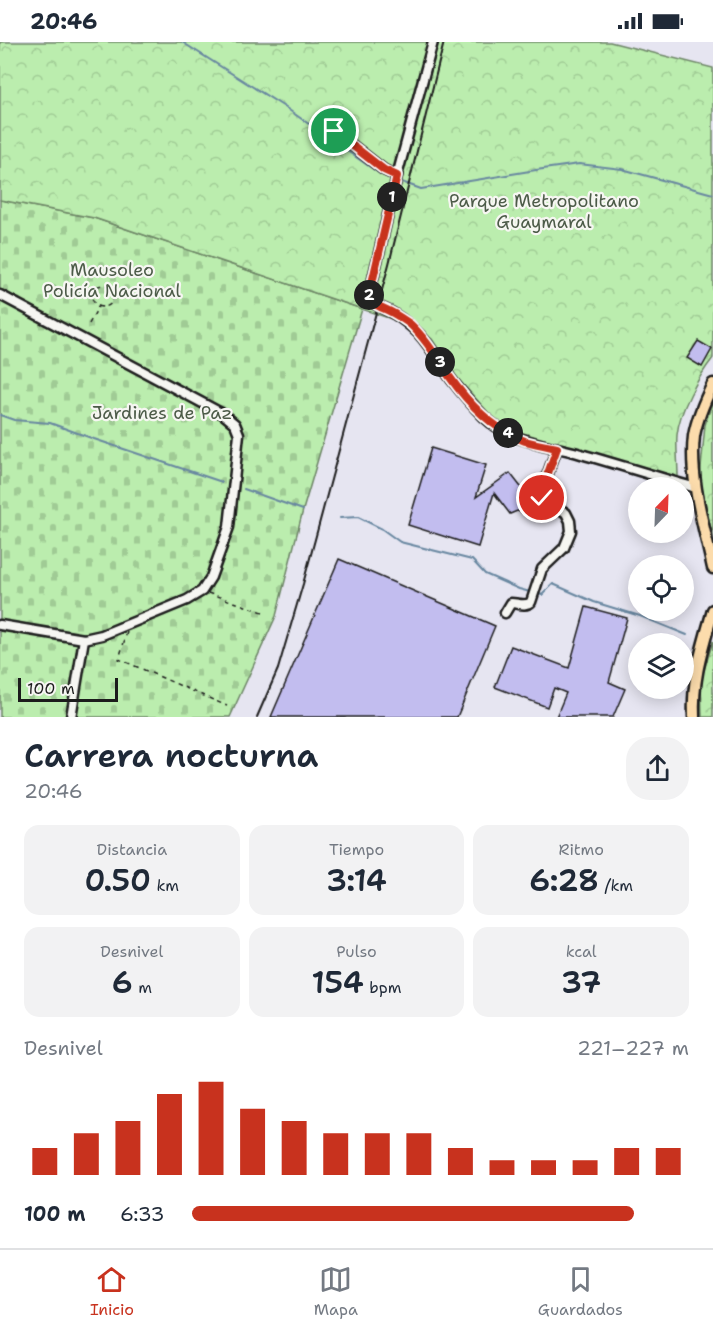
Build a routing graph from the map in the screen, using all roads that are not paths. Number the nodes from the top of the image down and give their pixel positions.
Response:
1 (433, 42) edge
2 (334, 131) dead end
3 (397, 176) junction
4 (0, 295) edge
5 (713, 384) edge
6 (557, 448) junction
7 (696, 488) junction
8 (713, 568) edge
9 (713, 610) edge
10 (505, 613) dead end
11 (0, 625) edge
12 (84, 639) junction
13 (71, 717) edge
14 (694, 717) edge

1 - 3 street
2 - 3 street
3 - 6 street
4 - 12 street
5 - 7 main road
6 - 7 street
6 - 10 street
7 - 8 main road
9 - 14 main road
11 - 12 street
12 - 13 street

